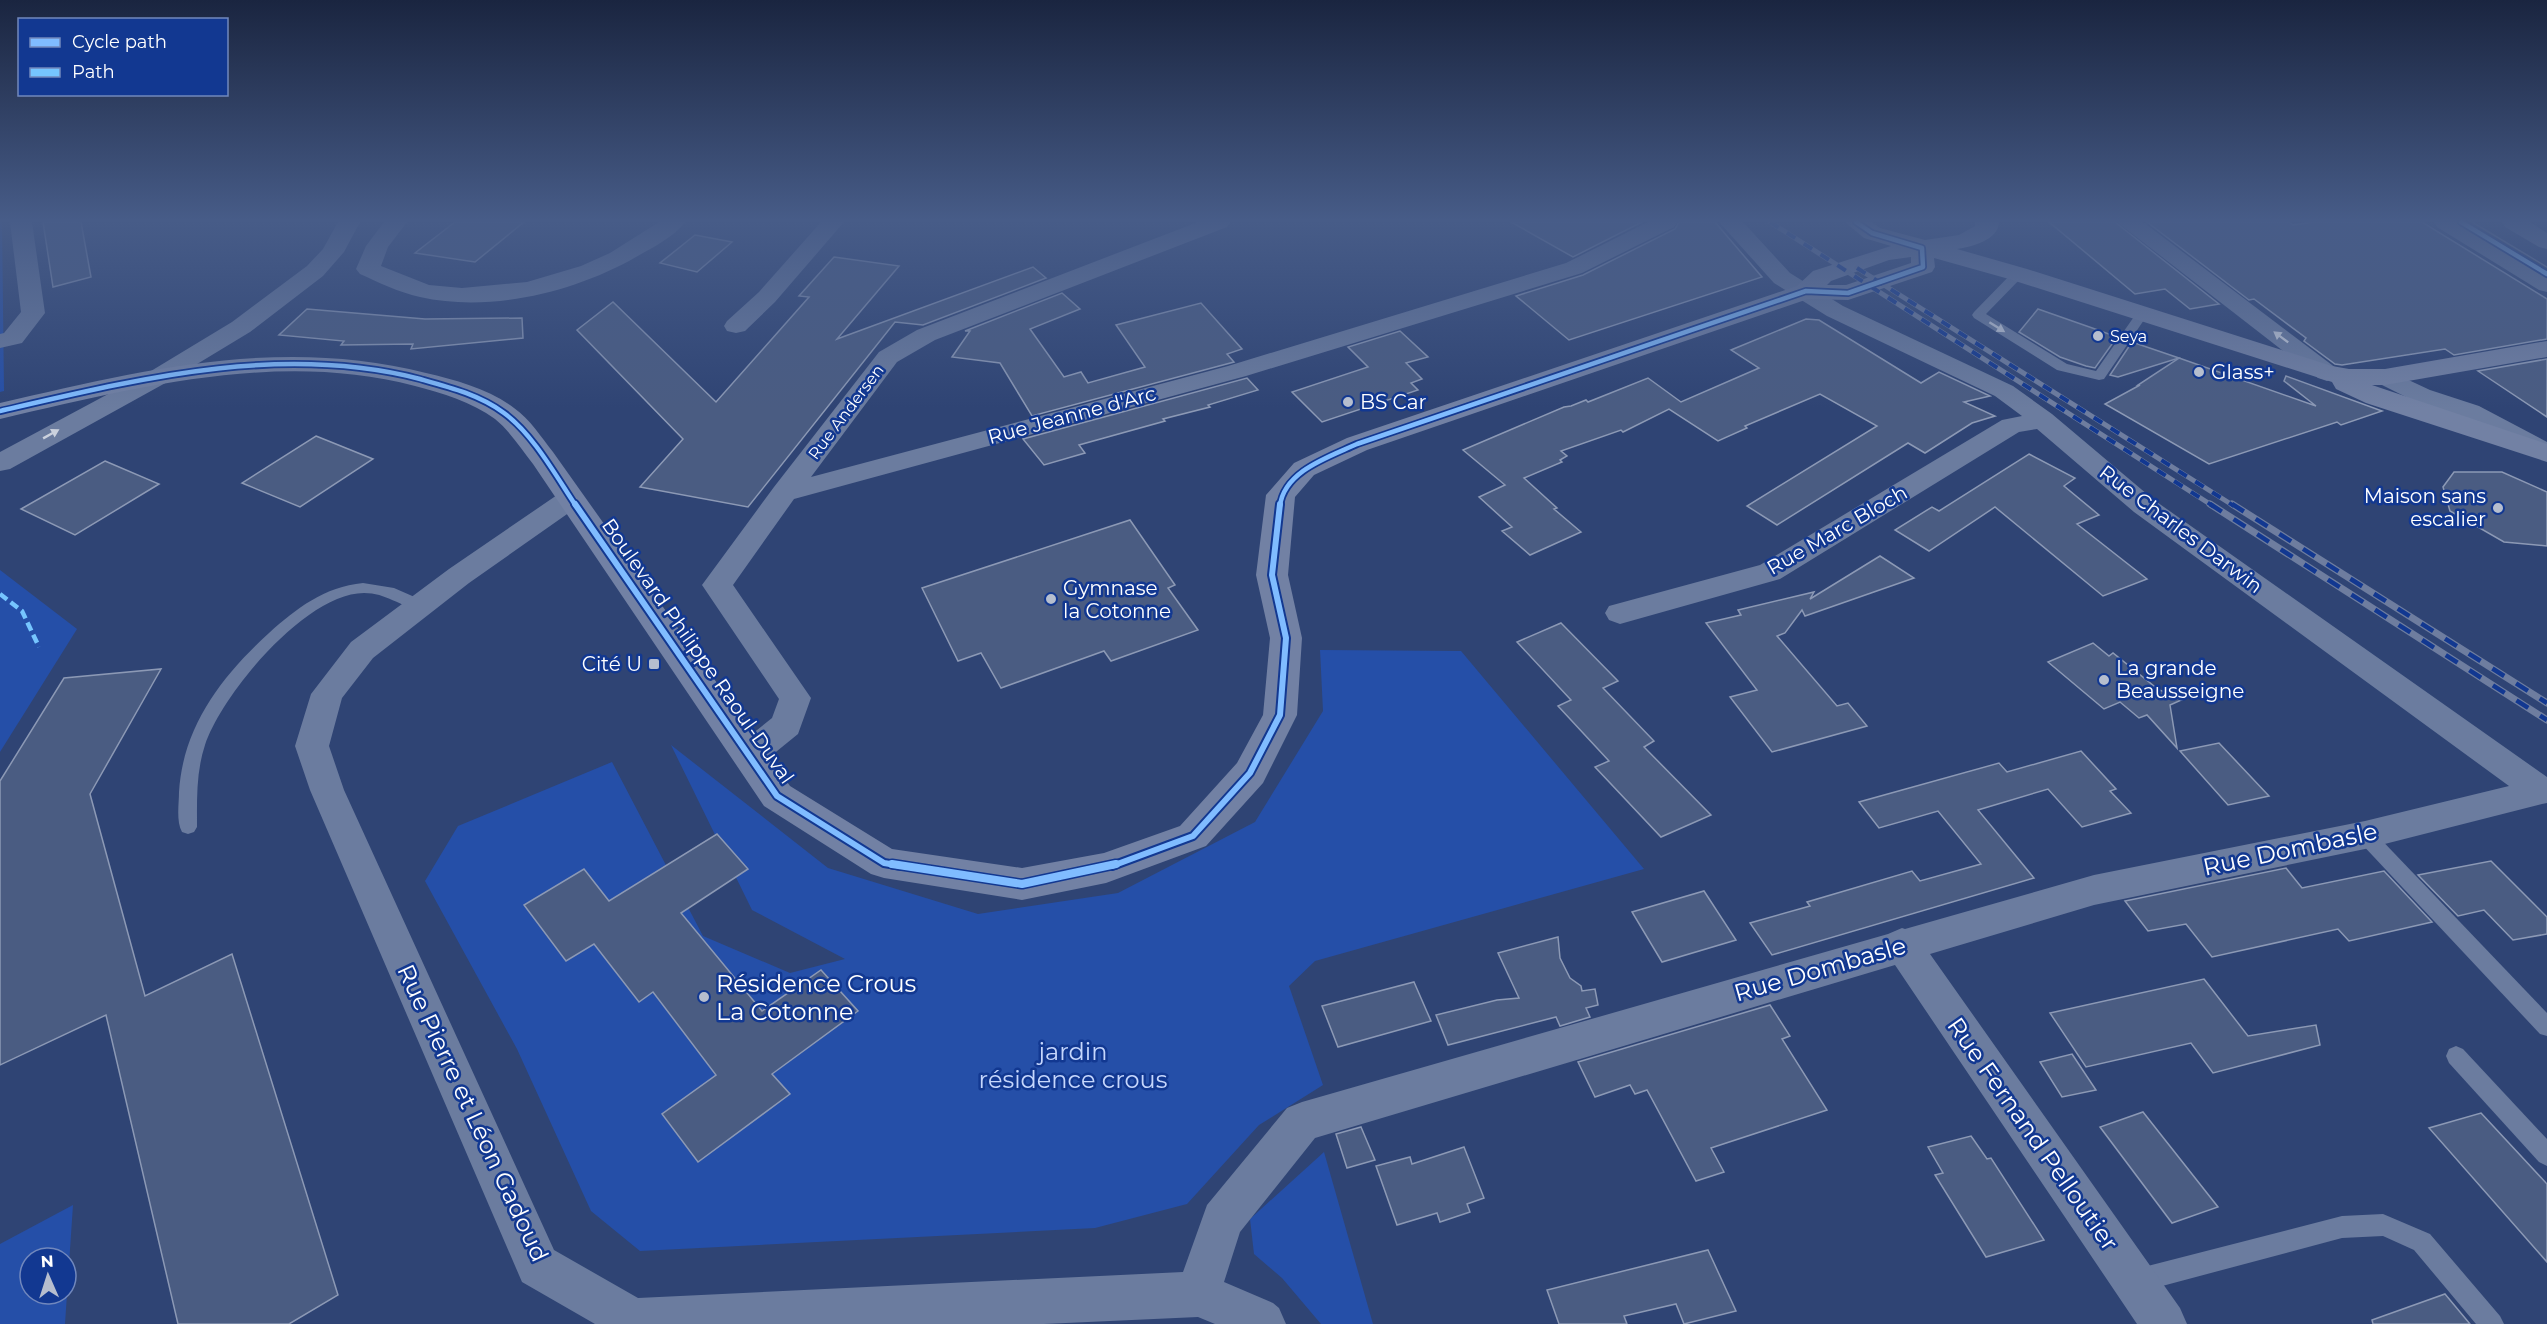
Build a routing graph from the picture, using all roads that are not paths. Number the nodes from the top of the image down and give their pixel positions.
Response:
1 (29, 284) edge
2 (298, 284) edge
3 (407, 284) edge
4 (551, 284) edge
5 (779, 284) edge
6 (1059, 284) edge
7 (1522, 284) edge
8 (1793, 284) edge
9 (1875, 284) edge
10 (2008, 284) edge
11 (2048, 284) edge
12 (2209, 284) edge
13 (1806, 291) junction
14 (2142, 314) junction
15 (736, 326) dead end
16 (0, 341) edge
17 (2547, 349) edge
18 (2327, 373) junction
19 (160, 376) junction
20 (2385, 377) junction
21 (0, 411) edge
22 (2043, 420) junction
23 (2546, 453) edge
24 (0, 463) edge
25 (784, 493) junction
26 (570, 499) junction
27 (420, 606) junction
28 (1620, 613) dead end
29 (749, 755) junction
30 (2542, 791) joint
31 (188, 827) dead end
32 (2365, 835) junction
33 (1902, 945) junction
34 (2547, 1027) edge
35 (2456, 1056) dead end
36 (2547, 1155) edge
37 (2135, 1281) junction
38 (1198, 1294) junction
39 (1263, 1324) edge
40 (2164, 1324) edge
41 (2492, 1324) edge

1 - 16 street
2 - 19 street
3 - 4 street
5 - 15 street
6 - 25 street, Rue Andersen
7 - 25 street, Rue Jeanne d'Arc
8 - 13 street
9 - 13 street, Boulevard Philippe Raoul-Duval
10 -> 14 lane
11 - 14 street
18 -> 12 street
13 - 22 street, Rue Charles Darwin
13 - 29 street, Boulevard Philippe Raoul-Duval
14 - 18 street
17 - 20 street
18 - 20 street
18 - 23 street
19 - 21 street, Boulevard Philippe Raoul-Duval
24 -> 19 street
19 - 26 street, Boulevard Philippe Raoul-Duval
20 - 23 street
22 - 28 street, Rue Marc Bloch
22 - 30 street, Rue Charles Darwin
25 - 29 street
26 - 27 street, Rue Pierre et Léon Gadoud
26 - 29 street, Boulevard Philippe Raoul-Duval
27 - 31 lane
27 - 38 street, Rue Pierre et Léon Gadoud
30 - 32 street, Rue Dombasle
32 - 33 street, Rue Dombasle
32 - 34 lane
33 - 37 street, Rue Fernand Pelloutier
33 - 38 street, Rue Dombasle
35 - 36 lane
37 - 40 street, Rue Fernand Pelloutier
37 - 41 lane
38 - 39 street, Rue Pierre et Léon Gadoud

